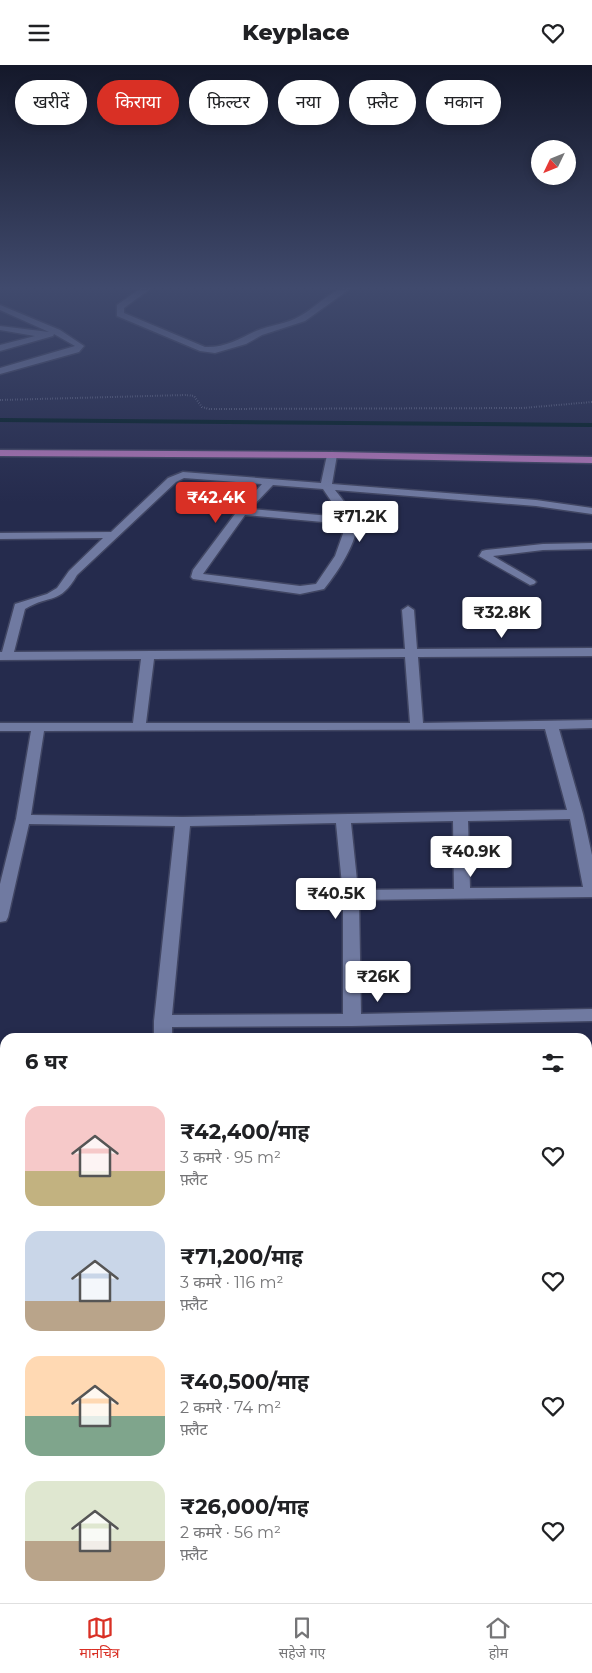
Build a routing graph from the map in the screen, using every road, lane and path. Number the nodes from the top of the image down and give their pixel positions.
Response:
1 (45, 358) edge
2 (0, 371) edge
3 (0, 400) edge
4 (592, 402) edge
5 (0, 453) edge
6 (332, 455) junction
7 (592, 460) edge
8 (269, 483) junction
9 (326, 486) junction
10 (592, 511) edge
11 (242, 512) junction
12 (350, 521) junction
13 (113, 535) junction
14 (0, 536) edge
15 (592, 546) edge
16 (530, 582) dead end
17 (408, 610) dead end
18 (592, 652) edge
19 (412, 654) junction
20 (3, 656) edge
21 (148, 656) junction
22 (592, 724) edge
23 (551, 725) junction
24 (0, 727) edge
25 (38, 727) junction
26 (418, 727) junction
27 (139, 728) junction
28 (576, 813) junction
29 (460, 816) junction
30 (23, 819) junction
31 (343, 819) junction
32 (183, 822) junction
33 (591, 892) edge
34 (462, 894) junction
35 (351, 895) junction
36 (0, 917) edge
37 (592, 1015) edge
38 (352, 1020) junction
39 (164, 1029) edge

1 - 2 street
3 - 4 path
5 - 6 main road
6 - 7 main road
6 - 9 street
8 - 9 street
8 - 11 street
8 - 13 street
9 - 10 street
9 - 12 street
11 - 12 street
11 - 12 street
13 - 14 street
13 - 20 street
15 - 16 street
17 - 19 street
18 - 19 street
19 - 21 street
19 - 26 street
20 - 21 street
21 - 27 street
22 - 23 street
23 - 26 street
23 - 28 street
24 - 25 street
25 - 27 street
25 - 30 street
26 - 27 street
28 - 29 street
28 - 33 street
29 - 31 street
29 - 34 street
30 - 32 street
30 - 36 street
31 - 32 street
31 - 35 street
32 - 39 street
33 - 34 street
34 - 35 street
35 - 38 street
37 - 38 street
38 - 39 street

